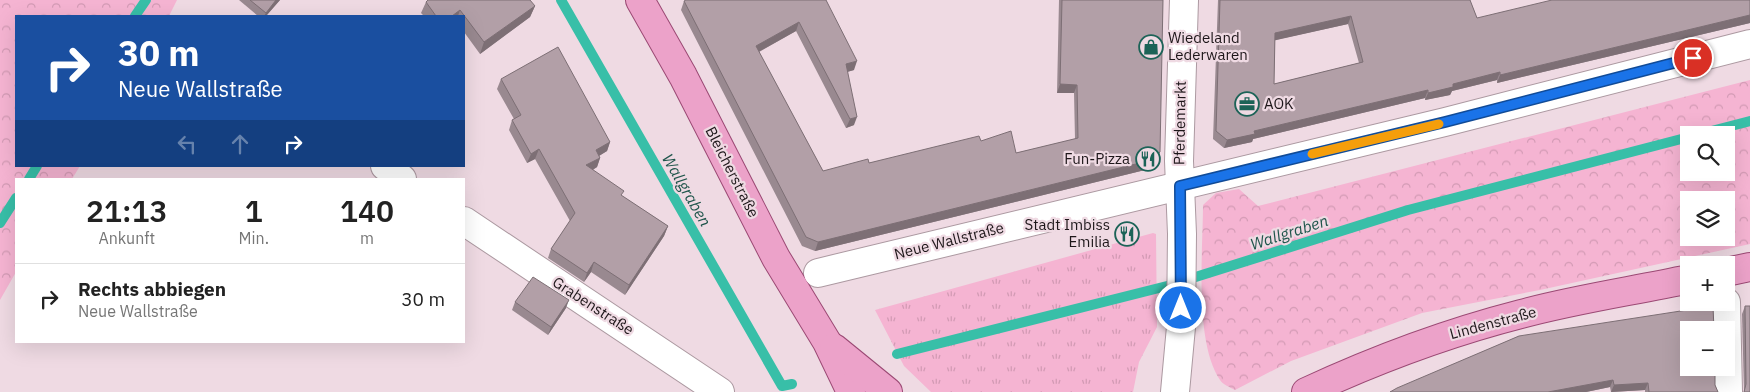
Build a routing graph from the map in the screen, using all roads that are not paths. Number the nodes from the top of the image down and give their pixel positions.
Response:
1 (1184, 0) edge
2 (644, 1) edge
3 (1750, 44) edge
4 (386, 167) edge
5 (401, 178) edge
6 (1180, 186) junction
7 (465, 222) edge
8 (1750, 267) edge
9 (1735, 270) edge
10 (818, 273) dead end
11 (1680, 281) edge
12 (1726, 311) edge
13 (827, 342) junction
14 (720, 392) edge
15 (851, 392) edge
16 (888, 392) edge
17 (1175, 392) edge
18 (1306, 392) edge
19 (1728, 392) edge

1 - 6 street, Pferdemarkt
2 - 13 main road, Bleicherstraße
3 - 6 street, Neue Wallstraße
4 - 5 street
6 - 10 street, Neue Wallstraße
6 - 17 street
7 - 14 street, Grabenstraße
8 - 9 main road
11 - 18 main road, Lindenstraße
12 - 19 street
13 - 15 main road, Bleicherstraße
13 - 16 main road, Bleicherstraße

